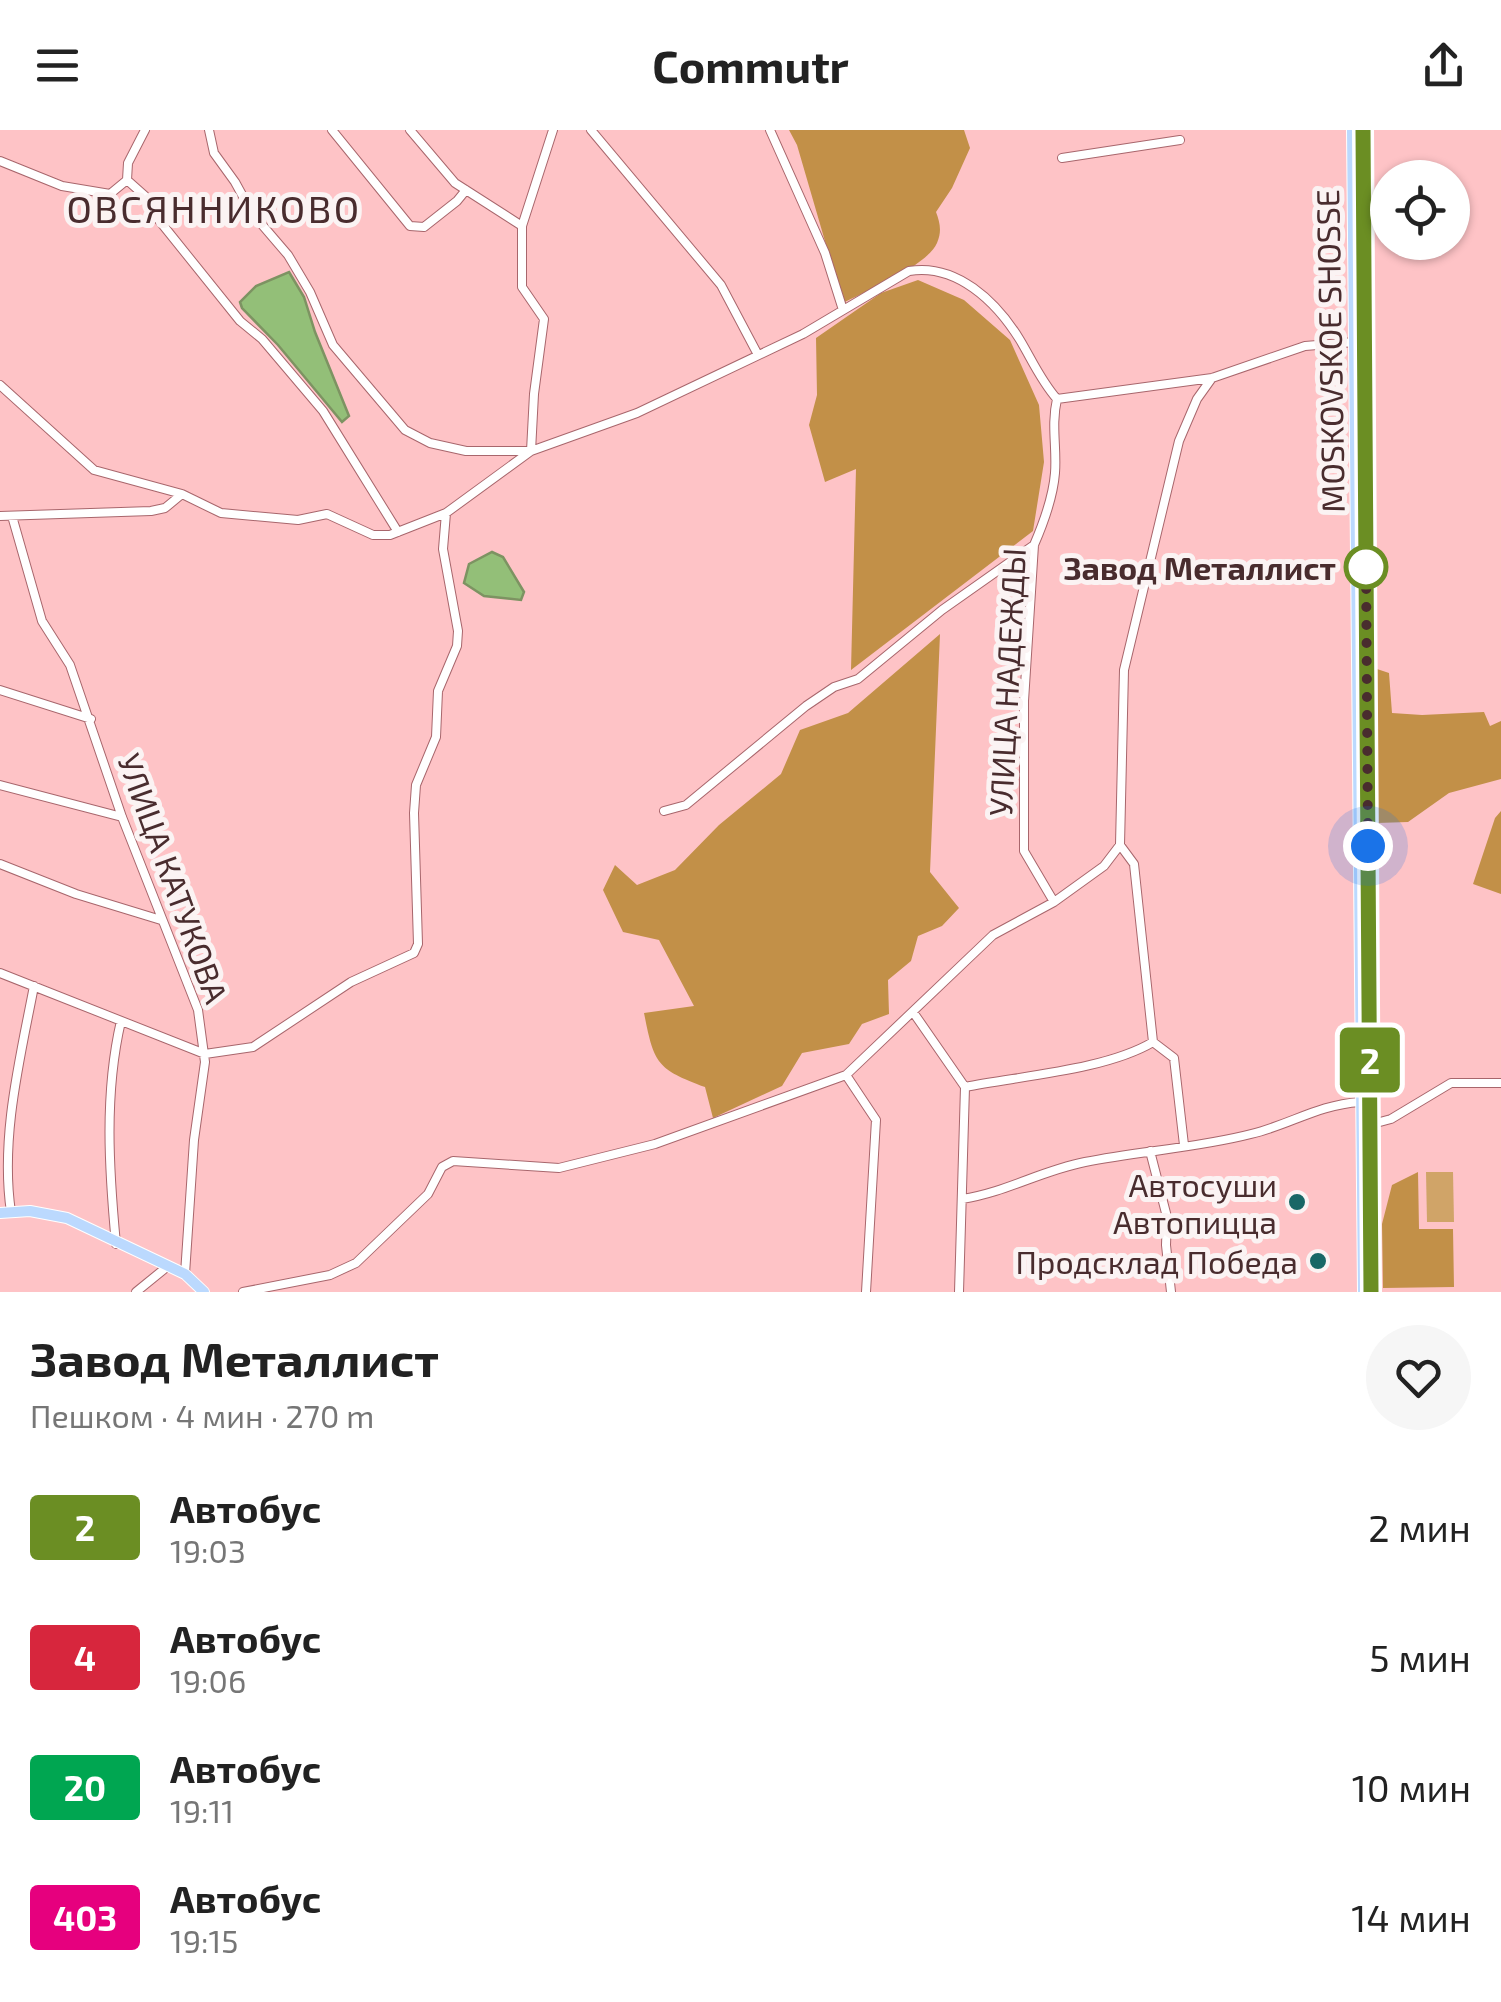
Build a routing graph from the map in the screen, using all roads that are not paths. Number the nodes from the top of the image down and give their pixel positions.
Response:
1 (145, 130) edge
2 (209, 130) edge
3 (332, 130) edge
4 (410, 130) edge
5 (553, 130) edge
6 (591, 130) edge
7 (770, 130) edge
8 (1352, 130) edge
9 (1363, 130) edge
10 (1180, 140) dead end
11 (1062, 158) dead end
12 (0, 161) edge
13 (127, 180) junction
14 (466, 190) junction
15 (522, 226) junction
16 (843, 310) junction
17 (1360, 341) junction
18 (757, 353) junction
19 (1212, 378) junction
20 (0, 385) edge
21 (1057, 400) junction
22 (531, 450) junction
23 (182, 494) junction
24 (446, 513) junction
25 (0, 516) edge
26 (12, 516) junction
27 (398, 532) junction
28 (1034, 544) junction
29 (0, 690) edge
30 (91, 719) junction
31 (0, 785) edge
32 (664, 810) dead end
33 (122, 817) junction
34 (1120, 846) junction
35 (0, 864) edge
36 (1054, 902) junction
37 (162, 920) junction
38 (0, 973) edge
39 (34, 986) junction
40 (912, 1012) junction
41 (121, 1021) junction
42 (1153, 1042) junction
43 (205, 1054) junction
44 (846, 1075) junction
45 (1501, 1083) edge
46 (966, 1087) junction
47 (1360, 1102) junction
48 (1365, 1126) junction
49 (1184, 1145) junction
50 (1150, 1151) junction
51 (962, 1199) junction
52 (6, 1213) edge
53 (116, 1244) junction
54 (168, 1266) junction
55 (185, 1274) junction
56 (136, 1292) edge
57 (204, 1292) edge
58 (243, 1292) edge
59 (866, 1292) edge
60 (958, 1292) edge
61 (1171, 1292) edge
62 (1363, 1292) edge
63 (1371, 1292) edge

1 - 13 street
2 - 22 street
3 - 14 street
4 - 14 street
5 - 15 street
6 - 18 street
7 - 16 street
8 - 17 main road, MOSKOVSKOE SHOSSE
9 - 17 main road, MOSKOVSKOE SHOSSE
10 - 11 street
12 - 13 street
13 - 27 street
14 - 15 street
15 - 22 street
16 - 18 street
16 - 21 street
17 - 19 street
17 - 47 main road, MOSKOVSKOE SHOSSE
17 - 48 main road, MOSKOVSKOE SHOSSE
18 - 22 street
19 - 21 street
19 - 34 street
20 - 23 street
21 - 28 street, УЛИЦА НАДЕЖДЫ
22 - 24 street
23 - 26 street
23 - 27 street
24 - 27 street
24 - 43 street
25 - 26 street
26 - 30 street, УЛИЦА КАТУКОВА
28 - 32 street
28 - 36 street, УЛИЦА НАДЕЖДЫ
29 - 30 street
30 - 33 street, УЛИЦА КАТУКОВА
31 - 33 street
33 - 37 street, УЛИЦА КАТУКОВА
34 - 36 street
34 - 42 street
35 - 37 street
36 - 40 street
37 - 43 street, УЛИЦА КАТУКОВА
38 - 39 street
39 - 41 street
39 - 52 street
40 - 44 street
40 - 46 street
41 - 43 street
41 - 53 street
42 - 46 street
42 - 49 street
43 - 55 street, УЛИЦА КАТУКОВА
44 - 58 street
44 - 59 street
45 - 48 street
46 - 51 street
47 - 48 main road, MOSKOVSKOE SHOSSE
47 - 49 street
48 - 62 main road, MOSKOVSKOE SHOSSE
48 - 63 main road, MOSKOVSKOE SHOSSE
49 - 50 street
50 - 51 street
50 - 61 street
51 - 60 street
52 - 53 main road
53 - 54 main road
54 - 55 main road
54 - 56 street
55 - 57 main road

